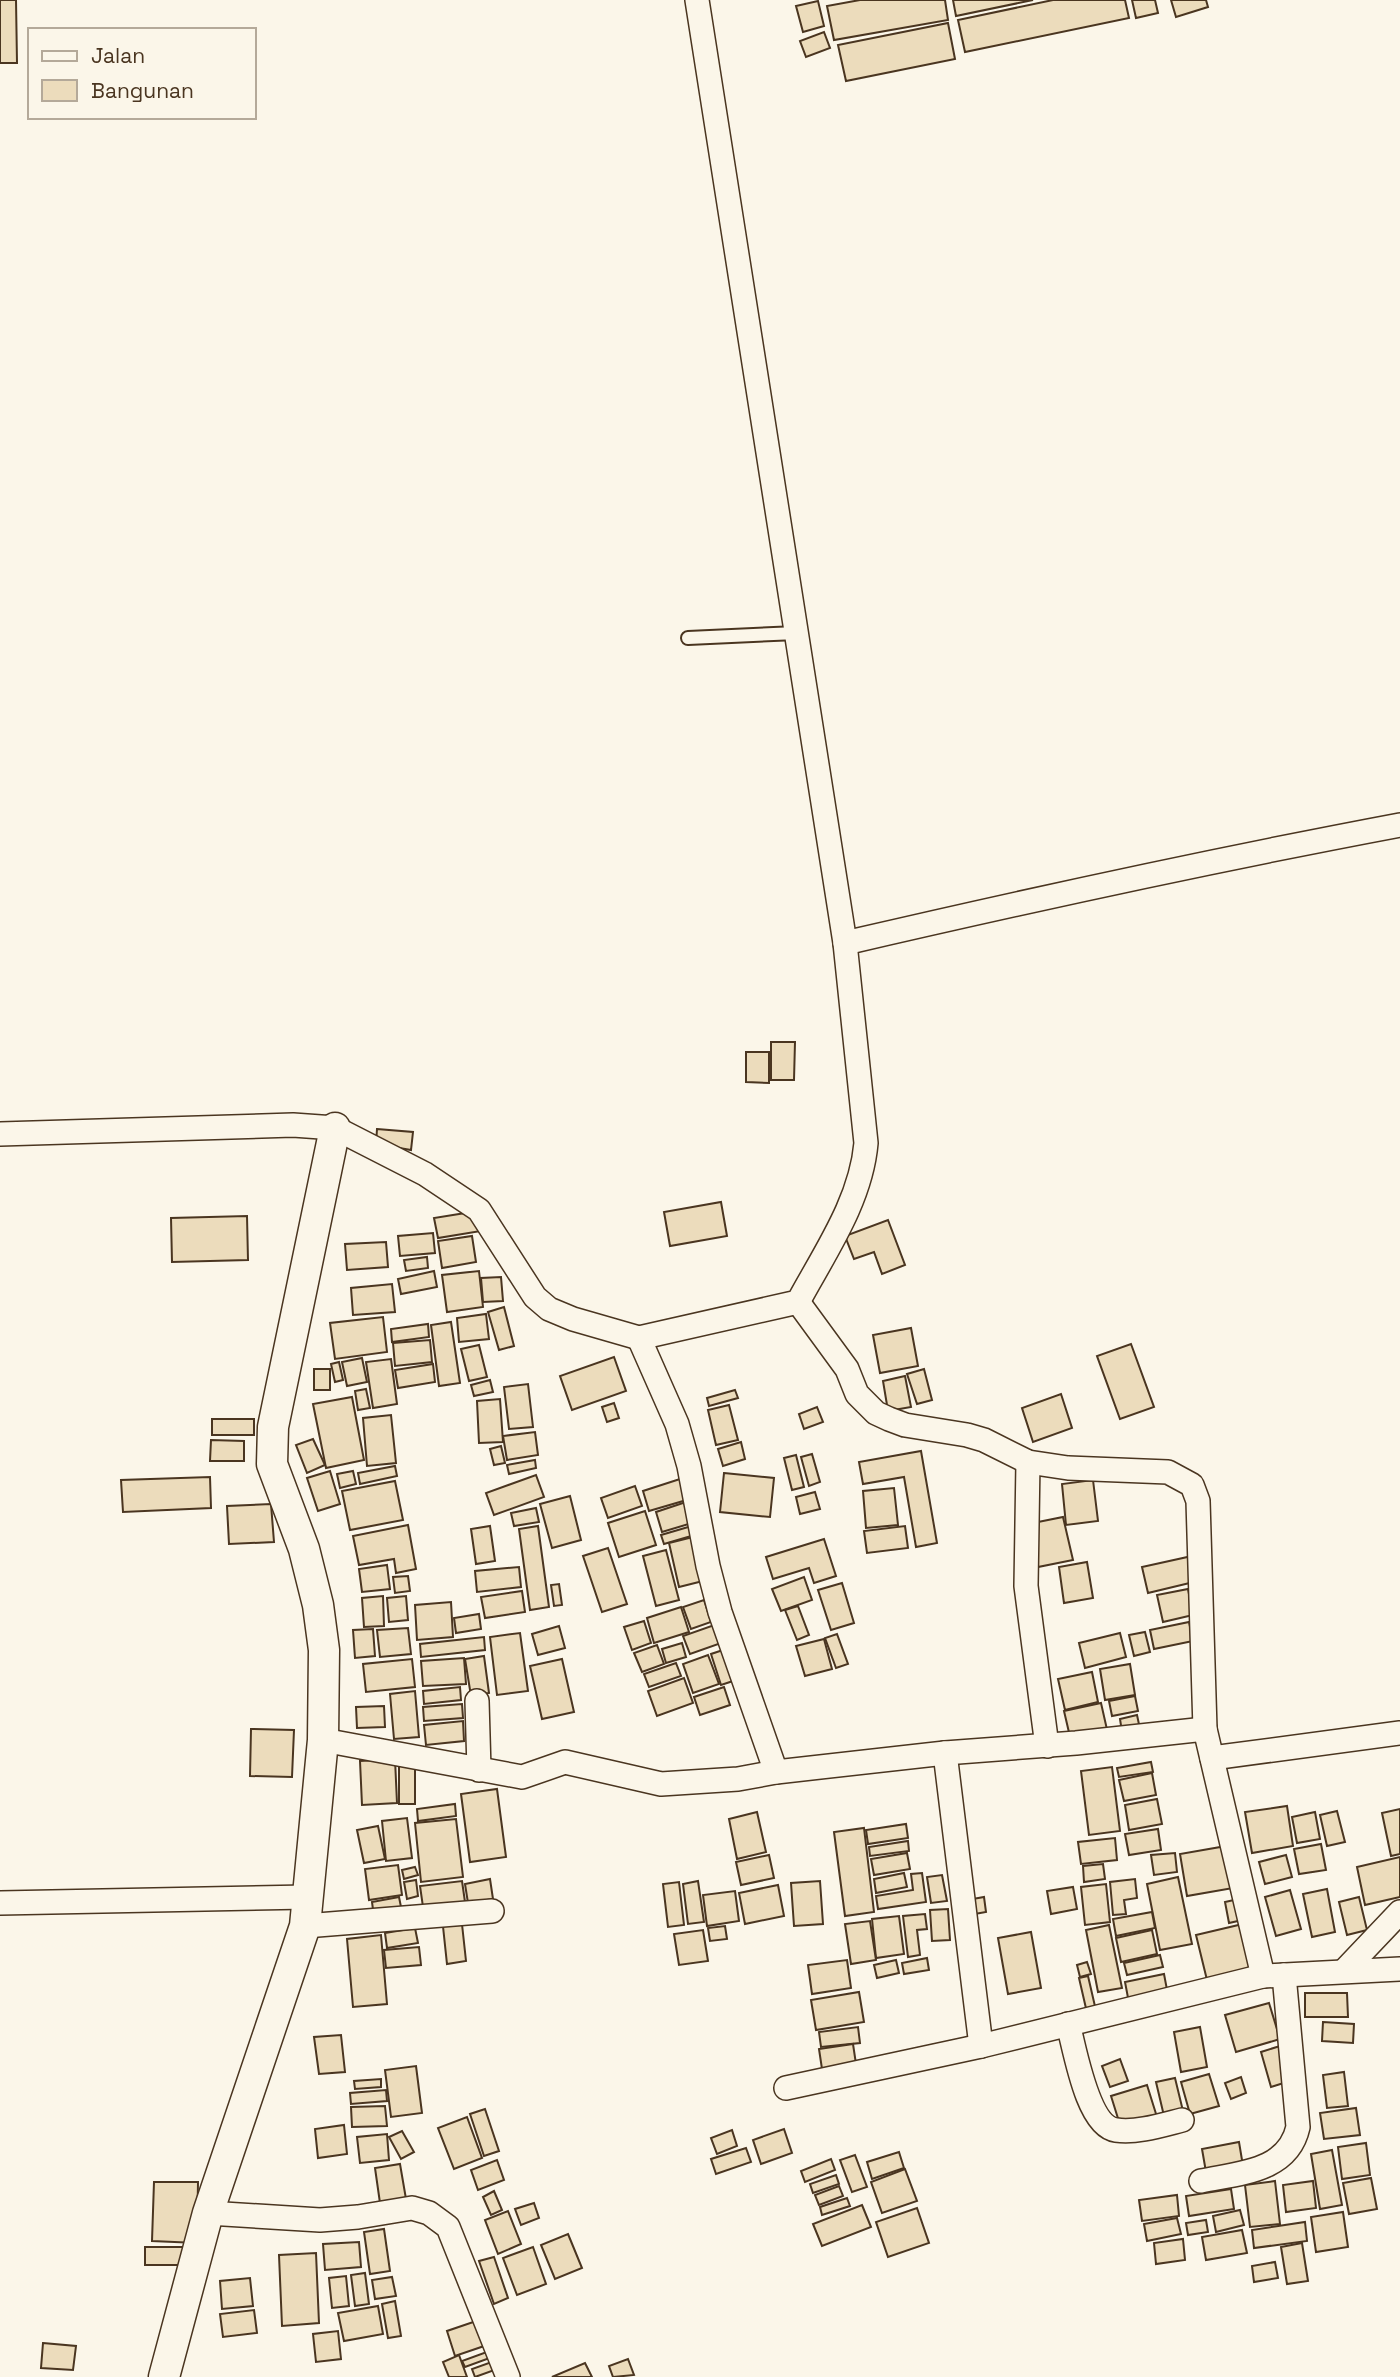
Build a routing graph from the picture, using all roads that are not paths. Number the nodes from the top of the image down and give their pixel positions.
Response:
1 (697, 0) edge
2 (797, 633) junction
3 (688, 638) dead end
4 (1400, 825) edge
5 (845, 943) junction
6 (335, 1128) junction
7 (0, 1134) edge
8 (798, 1302) junction
9 (639, 1338) junction
10 (1028, 1462) junction
11 (477, 1701) dead end
12 (1205, 1729) junction
13 (1400, 1733) edge
14 (323, 1740) junction
15 (1047, 1746) junction
16 (945, 1753) junction
17 (1212, 1758) junction
18 (480, 1770) junction
19 (776, 1772) junction
20 (0, 1903) edge
21 (492, 1911) dead end
22 (306, 1912) junction
23 (1400, 1912) edge
24 (1400, 1969) edge
25 (1344, 1971) junction
26 (1273, 1976) junction
27 (1068, 2024) junction
28 (981, 2046) junction
29 (786, 2088) dead end
30 (1182, 2120) dead end
31 (1201, 2181) dead end
32 (208, 2213) junction
33 (164, 2377) edge
34 (508, 2377) edge

1 - 2 street
2 - 3 lane
2 - 5 street
4 - 5 street
5 - 8 street
6 - 7 street
6 - 9 street
6 - 14 street
8 - 9 street
8 - 10 street
9 - 19 street
10 - 12 street
10 - 15 street
11 - 18 street
12 - 15 street
12 - 17 street
13 - 17 street
14 - 18 street
14 - 22 street
15 - 16 street
16 - 19 street
16 - 28 street
17 - 26 street
18 - 19 street
20 - 22 street
21 - 22 street
22 - 32 street
23 - 25 street
24 - 25 street
25 - 26 street
26 - 27 street
26 - 31 street
27 - 28 street
27 - 30 street
28 - 29 street
32 - 33 street
32 - 34 street

